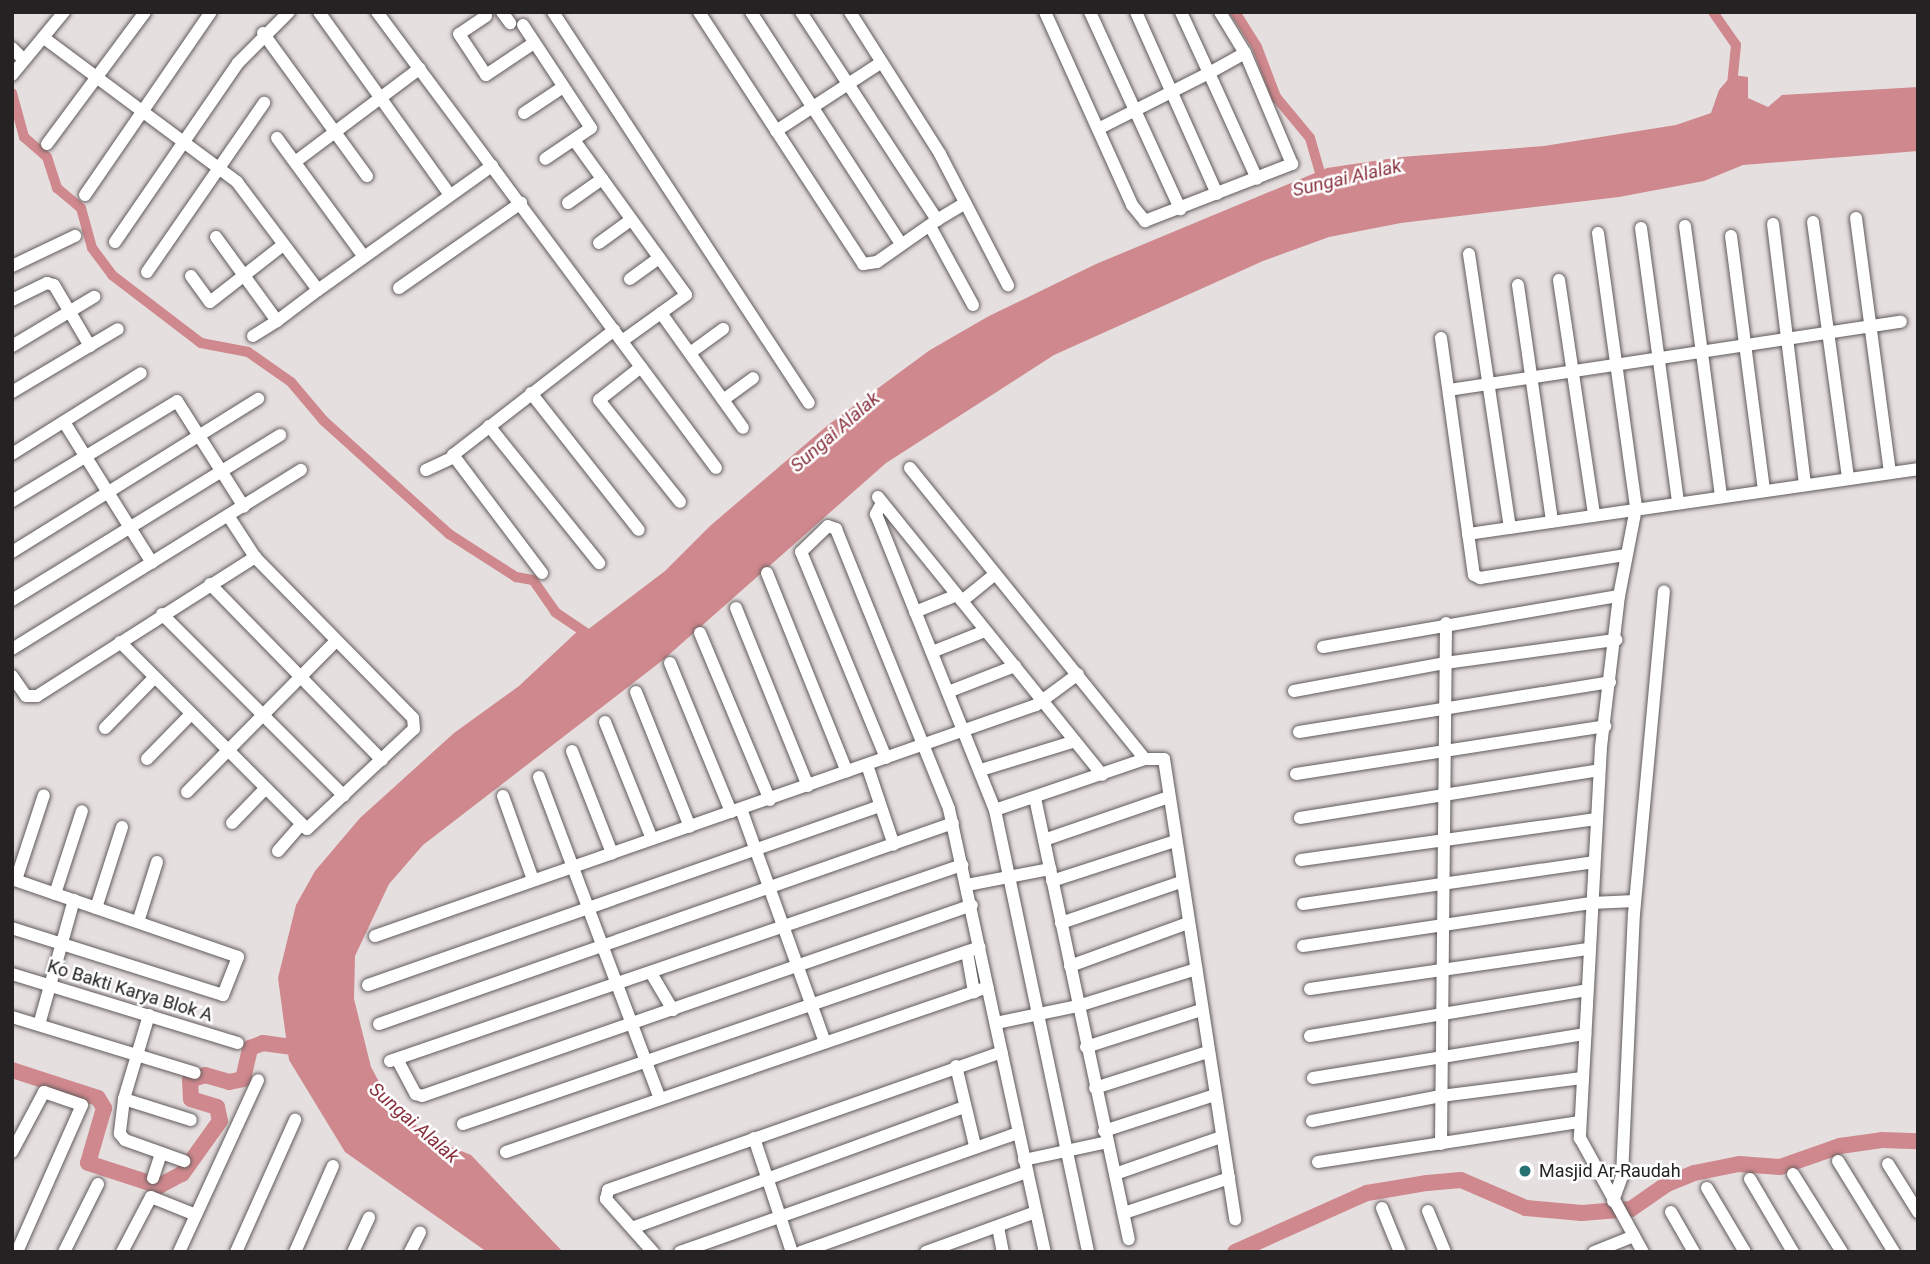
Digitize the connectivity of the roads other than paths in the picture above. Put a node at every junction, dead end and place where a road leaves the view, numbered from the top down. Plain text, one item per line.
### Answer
1 (64, 12) edge
2 (145, 12) edge
3 (211, 12) edge
4 (289, 12) edge
5 (319, 12) edge
6 (377, 12) edge
7 (553, 12) edge
8 (699, 12) edge
9 (751, 12) edge
10 (801, 12) edge
11 (850, 12) edge
12 (1045, 12) edge
13 (1090, 12) edge
14 (1136, 12) edge
15 (1181, 12) edge
16 (1220, 12) edge
17 (486, 16) dead end
18 (511, 20) edge
19 (263, 33) junction
20 (44, 38) junction
21 (534, 43) junction
22 (12, 48) edge
23 (1244, 53) junction
24 (24, 60) junction
25 (882, 62) junction
26 (420, 68) junction
27 (1209, 73) junction
28 (12, 75) edge
29 (97, 79) junction
30 (848, 84) junction
31 (563, 87) junction
32 (1172, 91) junction
33 (378, 99) junction
34 (264, 103) dead end
35 (813, 106) junction
36 (1134, 111) junction
37 (142, 112) junction
38 (524, 113) dead end
39 (1098, 129) junction
40 (776, 131) junction
41 (335, 132) junction
42 (277, 138) dead end
43 (574, 140) junction
44 (183, 142) junction
45 (47, 144) dead end
46 (545, 159) dead end
47 (295, 162) junction
48 (492, 166) junction
49 (217, 168) junction
50 (367, 176) dead end
51 (602, 178) junction
52 (1257, 179) junction
53 (1217, 194) junction
54 (85, 195) dead end
55 (450, 195) junction
56 (521, 203) junction
57 (568, 203) dead end
58 (965, 203) junction
59 (1180, 209) junction
60 (1856, 218) dead end
61 (631, 220) junction
62 (1813, 222) dead end
63 (934, 223) junction
64 (1773, 224) dead end
65 (1685, 226) dead end
66 (1641, 228) dead end
67 (1598, 233) dead end
68 (75, 236) dead end
69 (1731, 236) dead end
70 (216, 237) dead end
71 (115, 242) dead end
72 (599, 243) dead end
73 (901, 244) junction
74 (283, 245) junction
75 (1469, 254) dead end
76 (364, 257) junction
77 (659, 258) junction
78 (12, 266) edge
79 (147, 272) dead end
80 (245, 275) junction
81 (191, 276) dead end
82 (630, 279) dead end
83 (1559, 280) dead end
84 (1008, 285) dead end
85 (1518, 285) dead end
86 (399, 288) dead end
87 (318, 290) junction
88 (94, 297) dead end
89 (12, 300) edge
90 (973, 305) dead end
91 (70, 311) junction
92 (661, 313) junction
93 (277, 321) junction
94 (1901, 322) dead end
95 (1871, 327) junction
96 (118, 329) dead end
97 (723, 329) dead end
98 (614, 330) junction
99 (1829, 335) junction
100 (253, 336) dead end
101 (1441, 338) dead end
102 (1787, 340) junction
103 (622, 341) junction
104 (12, 346) edge
105 (90, 346) junction
106 (1745, 346) junction
107 (1702, 352) junction
108 (690, 353) junction
109 (1659, 358) junction
110 (1616, 363) junction
111 (641, 367) junction
112 (1573, 370) junction
113 (141, 373) dead end
114 (1531, 376) junction
115 (753, 378) dead end
116 (1491, 383) junction
117 (1449, 390) junction
118 (12, 392) edge
119 (531, 393) junction
120 (258, 399) dead end
121 (723, 400) junction
122 (809, 402) dead end
123 (64, 422) junction
124 (489, 426) junction
125 (743, 428) dead end
126 (200, 435) junction
127 (280, 435) dead end
128 (12, 453) edge
129 (86, 456) junction
130 (453, 458) junction
131 (716, 468) dead end
132 (910, 468) dead end
133 (1918, 469) edge
134 (301, 470) dead end
135 (426, 470) dead end
136 (223, 471) junction
137 (1890, 473) junction
138 (1848, 478) junction
139 (1805, 485) junction
140 (1764, 490) junction
141 (107, 492) junction
142 (1721, 496) junction
143 (12, 501) edge
144 (680, 502) dead end
145 (1678, 503) junction
146 (244, 507) junction
147 (1636, 508) junction
148 (1594, 515) junction
149 (229, 517) junction
150 (1552, 522) junction
151 (129, 528) junction
152 (1510, 528) junction
153 (639, 530) dead end
154 (1468, 534) junction
155 (12, 552) edge
156 (1626, 555) junction
157 (255, 557) junction
158 (152, 563) junction
159 (599, 563) dead end
160 (542, 573) dead end
161 (767, 573) dead end
162 (994, 575) junction
163 (210, 584) junction
164 (1664, 591) dead end
165 (1619, 596) junction
166 (959, 598) junction
167 (12, 600) edge
168 (736, 608) dead end
169 (915, 612) junction
170 (162, 614) junction
171 (1447, 623) junction
172 (985, 631) junction
173 (700, 633) dead end
174 (1616, 640) junction
175 (120, 642) junction
176 (335, 642) junction
177 (1322, 647) dead end
178 (12, 649) edge
179 (932, 652) junction
180 (670, 663) dead end
181 (1445, 663) junction
182 (1015, 666) junction
183 (1078, 674) junction
184 (12, 676) edge
185 (299, 677) junction
186 (154, 678) junction
187 (1610, 682) junction
188 (1294, 691) dead end
189 (636, 692) dead end
190 (948, 692) junction
191 (1044, 701) junction
192 (1446, 708) junction
193 (263, 713) junction
194 (191, 714) junction
195 (605, 722) dead end
196 (1605, 726) junction
197 (105, 728) dead end
198 (965, 730) junction
199 (1299, 732) dead end
200 (1075, 741) junction
201 (926, 744) junction
202 (227, 750) junction
203 (1444, 750) junction
204 (572, 751) dead end
205 (886, 758) junction
206 (147, 759) dead end
207 (382, 760) junction
208 (1145, 760) junction
209 (867, 765) junction
210 (981, 769) junction
211 (1599, 770) junction
212 (848, 772) junction
213 (1296, 774) dead end
214 (1102, 775) junction
215 (539, 777) dead end
216 (808, 786) junction
217 (265, 789) junction
218 (187, 792) dead end
219 (44, 795) dead end
220 (1445, 795) junction
221 (344, 796) junction
222 (502, 796) dead end
223 (1169, 797) junction
224 (1035, 798) junction
225 (770, 800) junction
226 (880, 806) junction
227 (995, 810) junction
228 (82, 811) dead end
229 (736, 811) junction
230 (1300, 818) dead end
231 (1596, 818) junction
232 (232, 823) dead end
233 (953, 823) junction
234 (300, 825) junction
235 (122, 827) dead end
236 (690, 827) junction
237 (1444, 837) junction
238 (652, 839) junction
239 (1044, 840) junction
240 (1175, 841) junction
241 (894, 845) junction
242 (754, 849) junction
243 (278, 850) dead end
244 (612, 853) junction
245 (1301, 860) dead end
246 (157, 862) dead end
247 (1593, 862) junction
248 (962, 865) junction
249 (574, 866) junction
250 (1051, 875) junction
251 (1007, 877) junction
252 (14, 880) edge
253 (533, 880) junction
254 (1181, 882) junction
255 (1443, 884) junction
256 (967, 885) junction
257 (767, 887) junction
258 (55, 894) junction
259 (74, 900) junction
260 (1635, 901) junction
261 (1591, 903) junction
262 (1303, 904) dead end
263 (972, 905) junction
264 (590, 906) junction
265 (96, 908) junction
266 (138, 922) junction
267 (1061, 923) junction
268 (1188, 923) junction
269 (1443, 925) junction
270 (781, 926) junction
271 (12, 928) edge
272 (375, 936) dead end
273 (63, 942) junction
274 (605, 946) junction
275 (1303, 946) dead end
276 (980, 947) junction
277 (1588, 949) junction
278 (967, 952) junction
279 (797, 966) junction
280 (1070, 966) junction
281 (1196, 969) junction
282 (1443, 972) junction
283 (651, 973) junction
284 (12, 974) edge
285 (52, 985) junction
286 (368, 985) dead end
287 (618, 985) junction
288 (988, 987) junction
289 (1310, 989) dead end
290 (1587, 990) junction
291 (974, 992) junction
292 (811, 1005) junction
293 (1078, 1006) junction
294 (673, 1010) junction
295 (1201, 1010) junction
296 (1037, 1013) junction
297 (1442, 1014) junction
298 (149, 1015) junction
299 (12, 1017) edge
300 (996, 1023) junction
301 (379, 1024) dead end
302 (632, 1024) junction
303 (39, 1025) junction
304 (1585, 1034) junction
305 (1310, 1036) dead end
306 (825, 1042) junction
307 (238, 1043) dead end
308 (1086, 1047) junction
309 (1002, 1052) junction
310 (1208, 1052) junction
311 (135, 1056) junction
312 (1442, 1058) junction
313 (646, 1063) junction
314 (956, 1066) junction
315 (195, 1073) dead end
316 (1313, 1077) dead end
317 (1582, 1077) junction
318 (258, 1080) dead end
319 (1096, 1088) junction
320 (1215, 1096) junction
321 (1441, 1096) junction
322 (124, 1099) junction
323 (660, 1099) junction
324 (965, 1107) junction
325 (191, 1119) dead end
326 (295, 1120) dead end
327 (1312, 1121) dead end
328 (1580, 1122) junction
329 (463, 1124) dead end
330 (1018, 1133) junction
331 (1106, 1136) junction
332 (1221, 1137) junction
333 (754, 1138) junction
334 (1441, 1144) junction
335 (975, 1146) junction
336 (1065, 1151) junction
337 (12, 1152) edge
338 (506, 1152) dead end
339 (161, 1153) junction
340 (184, 1161) dead end
341 (1838, 1161) dead end
342 (1318, 1162) dead end
343 (1888, 1164) dead end
344 (333, 1166) dead end
345 (1025, 1166) junction
346 (1115, 1174) junction
347 (1793, 1174) dead end
348 (766, 1176) junction
349 (153, 1178) dead end
350 (1229, 1178) junction
351 (1750, 1179) dead end
352 (98, 1184) dead end
353 (1707, 1188) dead end
354 (1615, 1205) junction
355 (1382, 1208) dead end
356 (1428, 1211) dead end
357 (1036, 1212) junction
358 (1671, 1212) dead end
359 (1918, 1212) edge
360 (1124, 1213) junction
361 (196, 1215) junction
362 (369, 1217) dead end
363 (778, 1217) junction
364 (1235, 1220) dead end
365 (998, 1227) junction
366 (632, 1228) junction
367 (420, 1231) dead end
368 (1632, 1232) junction
369 (1129, 1239) dead end
370 (949, 1248) edge
371 (17, 1252) edge
372 (64, 1252) edge
373 (122, 1252) edge
374 (179, 1252) edge
375 (236, 1252) edge
376 (295, 1252) edge
377 (353, 1252) edge
378 (410, 1252) edge
379 (653, 1252) edge
380 (680, 1252) edge
381 (792, 1252) edge
382 (801, 1252) edge
383 (926, 1252) edge
384 (1003, 1252) edge
385 (1045, 1252) edge
386 (1088, 1252) edge
387 (1400, 1252) edge
388 (1445, 1252) edge
389 (1594, 1252) edge
390 (1643, 1252) edge
391 (1694, 1252) edge
392 (1745, 1252) edge
393 (1793, 1252) edge
394 (1842, 1252) edge
395 (1894, 1252) edge

1 - 20 street
2 - 29 street
3 - 37 street
4 - 19 street
5 - 33 street
6 - 26 street
7 - 122 street
8 - 40 street
9 - 35 street
10 - 30 street
11 - 25 street
12 - 39 street
13 - 36 street
14 - 32 street
15 - 27 street
16 - 23 street
17 - 21 street
18 - 21 street
19 - 41 street
19 - 44 street
20 - 24 street
20 - 29 street
21 - 31 street
22 - 24 street
23 - 27 street
23 - 52 street
24 - 28 street
25 - 30 street
25 - 58 street
26 - 33 street
26 - 48 street
27 - 32 street
27 - 52 street
29 - 37 street
29 - 45 street
30 - 35 street
30 - 63 street
31 - 38 street
31 - 43 street
32 - 36 street
32 - 53 street
33 - 41 street
33 - 55 street
34 - 49 street
35 - 40 street
35 - 73 street
36 - 39 street
36 - 59 street
37 - 44 street
37 - 54 street
39 - 59 street
40 - 73 street
41 - 47 street
41 - 50 street
42 - 47 street
43 - 46 street
43 - 51 street
44 - 49 street
44 - 71 street
47 - 76 street
48 - 55 street
48 - 56 street
49 - 74 street
49 - 79 street
51 - 57 street
51 - 61 street
52 - 53 street
53 - 59 street
55 - 76 street
56 - 86 street
56 - 98 street
58 - 63 street
58 - 84 street
60 - 95 street
61 - 72 street
61 - 77 street
62 - 99 street
63 - 73 street
63 - 90 street
64 - 102 street
65 - 107 street
66 - 109 street
67 - 110 street
68 - 78 street
69 - 106 street
70 - 80 street
74 - 80 street
74 - 87 street
75 - 116 street
76 - 87 street
77 - 82 street
77 - 92 street
80 - 81 street
80 - 93 street
83 - 112 street
85 - 114 street
87 - 93 street
88 - 91 street
89 - 91 street
91 - 104 street
91 - 105 street
92 - 103 street
92 - 108 street
93 - 100 street
94 - 95 street
95 - 99 street
95 - 137 street
96 - 105 street
97 - 108 street
98 - 103 street
98 - 119 street
99 - 102 street
99 - 138 street
101 - 117 street
102 - 106 street
102 - 139 street
103 - 111 street
105 - 118 street
106 - 107 street
106 - 140 street
107 - 109 street
107 - 142 street
108 - 121 street
109 - 110 street
109 - 145 street
110 - 112 street
110 - 147 street
111 - 131 street
111 - 144 street
112 - 114 street
112 - 148 street
113 - 123 street
114 - 116 street
114 - 150 street
115 - 121 street
116 - 117 street
116 - 152 street
117 - 154 street
119 - 124 street
119 - 153 street
120 - 126 street
121 - 125 street
123 - 128 street
123 - 129 street
124 - 130 street
124 - 159 street
126 - 129 street
126 - 136 street
126 - 141 street
127 - 136 street
129 - 141 street
129 - 143 street
130 - 135 street
130 - 160 street
132 - 162 street
133 - 137 street
134 - 146 street
136 - 146 street
136 - 151 street
137 - 138 street
138 - 139 street
139 - 140 street
140 - 142 street
141 - 151 street
141 - 155 street
142 - 145 street
145 - 147 street
146 - 149 street
147 - 148 street
147 - 156 street
148 - 150 street
149 - 157 street
149 - 158 street
150 - 152 street
151 - 158 street
151 - 167 street
152 - 154 street
154 - 156 street
156 - 165 street
157 - 163 street
157 - 176 street
158 - 178 street
161 - 212 street
162 - 166 street
162 - 183 street
163 - 170 street
163 - 185 street
164 - 260 street
165 - 171 street
165 - 174 street
166 - 169 street
166 - 169 street
166 - 172 street
168 - 216 street
169 - 179 street
170 - 175 street
170 - 193 street
171 - 177 street
171 - 181 street
172 - 179 street
172 - 182 street
173 - 225 street
174 - 181 street
174 - 187 street
175 - 184 street
175 - 186 street
176 - 185 street
176 - 207 street
179 - 190 street
180 - 229 street
181 - 188 street
181 - 192 street
182 - 190 street
182 - 191 street
183 - 191 street
183 - 208 street
185 - 193 street
185 - 207 street
186 - 194 street
186 - 197 street
187 - 192 street
187 - 196 street
189 - 236 street
190 - 198 street
191 - 198 street
191 - 200 street
192 - 199 street
192 - 203 street
193 - 202 street
193 - 221 street
194 - 202 street
194 - 206 street
195 - 238 street
196 - 203 street
196 - 211 street
198 - 201 street
198 - 210 street
200 - 210 street
200 - 214 street
201 - 205 street
201 - 205 street
201 - 233 street
202 - 217 street
202 - 218 street
203 - 213 street
203 - 220 street
204 - 244 street
205 - 209 street
207 - 221 street
208 - 214 street
208 - 223 street
209 - 212 street
209 - 226 street
210 - 227 street
211 - 220 street
211 - 231 street
212 - 216 street
214 - 224 street
215 - 249 street
216 - 225 street
217 - 232 street
217 - 234 street
219 - 252 street
220 - 230 street
220 - 237 street
221 - 234 street
222 - 253 street
223 - 239 street
223 - 240 street
224 - 227 street
224 - 239 street
225 - 229 street
226 - 241 street
226 - 242 street
227 - 251 street
228 - 258 street
229 - 236 street
229 - 242 street
231 - 237 street
231 - 247 street
233 - 241 street
233 - 248 street
234 - 243 street
235 - 265 street
236 - 238 street
237 - 245 street
237 - 255 street
238 - 244 street
239 - 250 street
240 - 250 street
240 - 254 street
241 - 257 street
242 - 257 street
242 - 264 street
244 - 249 street
246 - 266 street
247 - 255 street
247 - 261 street
248 - 256 street
248 - 270 street
249 - 253 street
249 - 264 street
250 - 251 street
250 - 267 street
251 - 256 street
251 - 296 street
252 - 258 street
253 - 272 street
254 - 267 street
254 - 268 street
255 - 262 street
255 - 269 street
256 - 263 street
257 - 270 street
257 - 274 street
258 - 259 street
259 - 265 street
259 - 273 street
260 - 261 street
260 - 354 street
261 - 269 street
261 - 277 street
263 - 276 street
263 - 279 street
264 - 274 street
264 - 286 street
265 - 266 street
266 - 273 street
267 - 280 street
268 - 280 street
268 - 281 street
269 - 275 street
269 - 282 street
270 - 279 street
270 - 283 street
271 - 273 street
273 - 285 street
274 - 287 street
274 - 301 street
276 - 278 street
276 - 288 street
277 - 282 street
277 - 290 street
278 - 291 street
278 - 292 street
279 - 292 street
279 - 294 street
280 - 293 street
281 - 293 street
281 - 295 street
282 - 289 street
282 - 297 street
283 - 287 street
283 - 294 street
284 - 285 street, Ko Bakti Karya Blok A
285 - 298 street, Ko Bakti Karya Blok A
285 - 303 street
287 - 302 street
287 - 302 street
288 - 291 street
288 - 300 street
290 - 297 street
290 - 304 street
291 - 306 street
292 - 306 street
292 - 313 street
293 - 296 street
293 - 308 street
294 - 302 street
295 - 308 street
295 - 310 street
296 - 300 street
296 - 336 street
297 - 305 street
297 - 312 street
298 - 307 street, Ko Bakti Karya Blok A
298 - 311 street
299 - 303 street
300 - 309 street
302 - 313 street
303 - 311 street
304 - 312 street
304 - 317 street
306 - 323 street
308 - 319 street
309 - 314 street
309 - 330 street
310 - 319 street
310 - 320 street
311 - 315 street
311 - 322 street
312 - 316 street
312 - 321 street
313 - 323 street
313 - 329 street
314 - 324 street
314 - 333 street
317 - 321 street
317 - 328 street
318 - 361 street
319 - 331 street
320 - 331 street
320 - 332 street
321 - 327 street
321 - 334 street
322 - 325 street
322 - 339 street
323 - 338 street
324 - 335 street
324 - 348 street
326 - 375 street
328 - 334 street
328 - 354 street
330 - 335 street
330 - 345 street
331 - 336 street
331 - 346 street
332 - 346 street
332 - 350 street
333 - 348 street
333 - 366 street
334 - 342 street
335 - 363 street
336 - 345 street
336 - 386 street
337 - 371 street
339 - 340 street
339 - 349 street
341 - 395 street
343 - 359 street
344 - 376 street
345 - 357 street
345 - 382 street
346 - 360 street
347 - 394 street
348 - 363 street
348 - 366 street
350 - 360 street
350 - 364 street
351 - 393 street
352 - 372 street
353 - 392 street
354 - 368 street
355 - 387 street
356 - 388 street
357 - 365 street
357 - 385 street
358 - 391 street
360 - 369 street
361 - 373 street
361 - 374 street
362 - 377 street
363 - 380 street
363 - 381 street
365 - 370 street
365 - 384 street
366 - 379 street
367 - 378 street
368 - 389 street
368 - 390 street
370 - 383 street

